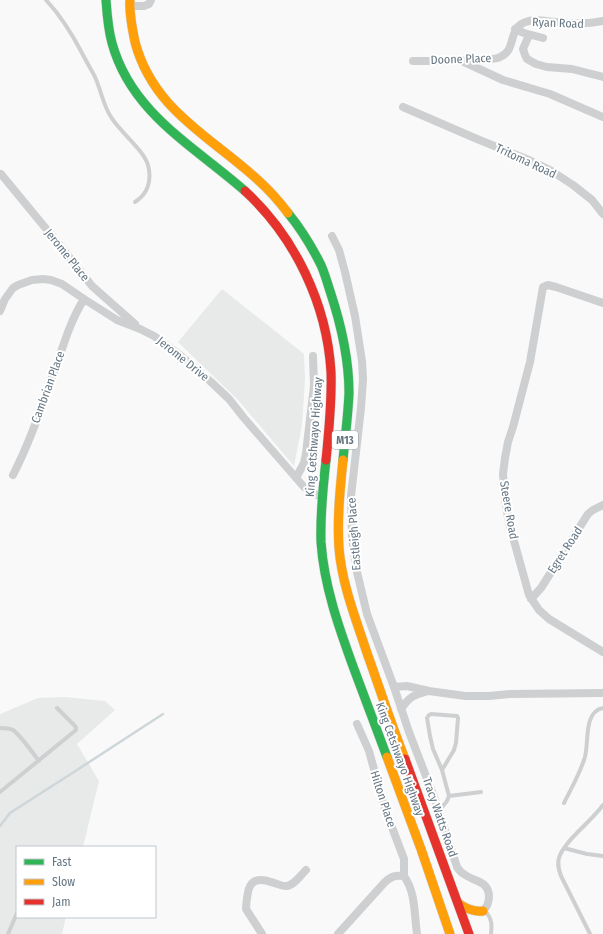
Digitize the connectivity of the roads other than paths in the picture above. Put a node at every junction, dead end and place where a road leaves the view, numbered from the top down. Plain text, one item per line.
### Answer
1 (46, 0) edge
2 (151, 0) edge
3 (104, 2) edge
4 (129, 3) edge
5 (603, 21) edge
6 (515, 29) junction
7 (529, 34) junction
8 (543, 38) dead end
9 (414, 61) dead end
10 (462, 61) junction
11 (603, 77) edge
12 (403, 107) dead end
13 (603, 117) edge
14 (1, 174) dead end
15 (135, 202) dead end
16 (603, 214) edge
17 (332, 236) dead end
18 (84, 299) junction
19 (603, 303) edge
20 (0, 310) edge
21 (140, 329) junction
22 (313, 356) dead end
23 (13, 475) dead end
24 (296, 478) junction
25 (322, 497) junction
26 (603, 505) edge
27 (531, 599) junction
28 (603, 652) edge
29 (388, 671) junction
30 (407, 686) junction
31 (394, 687) junction
32 (429, 691) junction
33 (603, 693) edge
34 (57, 708) dead end
35 (603, 708) edge
36 (401, 709) junction
37 (357, 724) dead end
38 (0, 728) edge
39 (39, 761) junction
40 (442, 770) junction
41 (0, 792) edge
42 (482, 792) dead end
43 (449, 796) junction
44 (564, 803) dead end
45 (603, 805) edge
46 (439, 812) junction
47 (564, 848) junction
48 (603, 856) edge
49 (306, 870) dead end
50 (404, 876) junction
51 (458, 903) junction
52 (484, 910) junction
53 (16, 914) edge
54 (447, 933) edge
55 (8, 934) edge
56 (262, 934) edge
57 (338, 934) edge
58 (417, 934) edge
59 (469, 934) edge
60 (473, 934) edge
61 (491, 934) edge
62 (590, 934) edge

1 - 15 lane
2 - 4 street
3 - 25 highway, King Cetshwayo Highway / M13
4 - 51 highway, King Cetshwayo Highway / M13
5 - 6 street, Ryan Road
6 - 7 street
6 - 10 street, Doone Place
7 - 8 street
7 - 11 street
9 - 10 street, Doone Place
10 - 13 street
12 - 16 street, Tritoma Road
14 - 21 street, Jerome Place
17 - 29 street, Eastleigh Place
18 - 20 street, Jerome Drive
18 - 21 street, Jerome Drive
18 - 23 street, Cambrian Place
19 - 27 street, Steere Road
21 - 24 street, Jerome Drive
22 - 24 street
24 - 25 street, Jerome Drive
25 - 54 highway, King Cetshwayo Highway / M13
26 - 27 street, Egret Road
27 - 28 street, Steere Road
29 - 30 street
29 - 31 street, Eastleigh Place
30 - 31 street
30 - 32 street
31 - 36 street, Tracy Watts Road
32 - 33 street
32 - 36 street
34 - 39 lane
35 - 44 lane
36 - 46 street, Tracy Watts Road
37 - 50 street, Hilton Place
38 - 39 lane
39 - 41 lane
40 - 40 lane
40 - 43 lane
42 - 43 lane
43 - 46 lane
45 - 47 lane
46 - 52 street, Tracy Watts Road
47 - 48 lane
47 - 62 lane
49 - 56 street
50 - 57 street
50 - 58 street, Hilton Place
51 - 52 highway
51 - 59 highway, King Cetshwayo Highway / M13
52 - 60 highway
52 - 61 lane
53 - 55 lane

